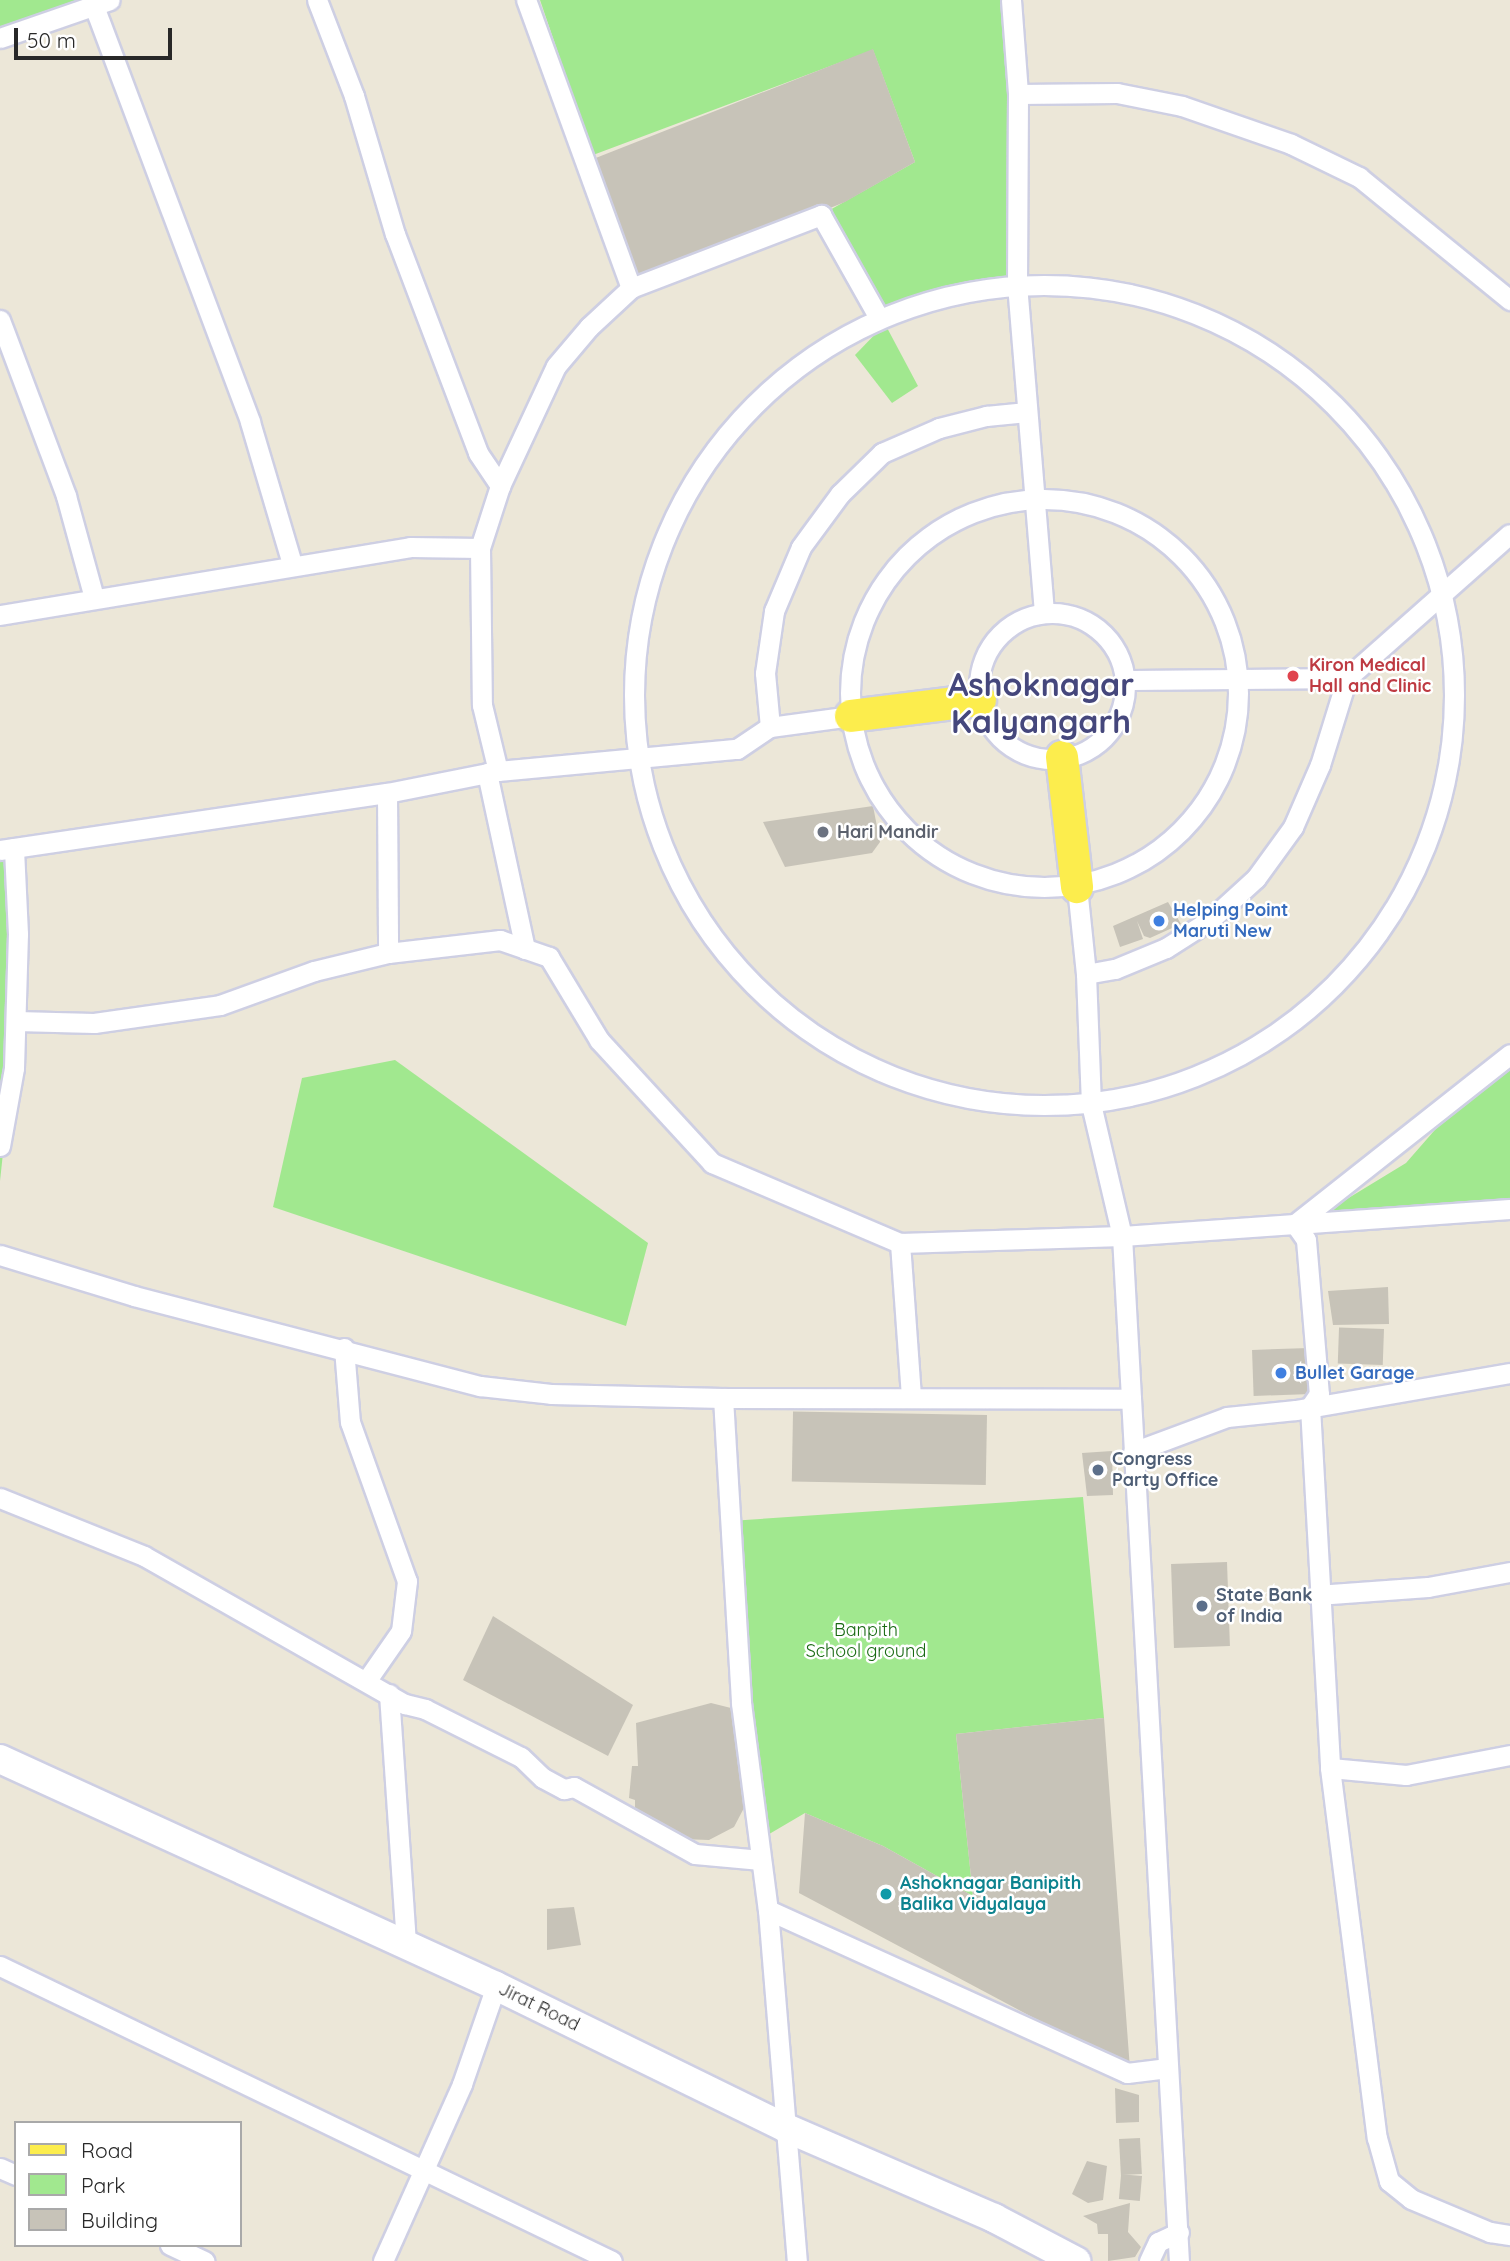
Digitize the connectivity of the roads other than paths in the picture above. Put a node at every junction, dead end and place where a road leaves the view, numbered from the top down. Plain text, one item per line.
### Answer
1 (317, 0) edge
2 (526, 0) edge
3 (1011, 0) edge
4 (102, 3) edge
5 (0, 38) edge
6 (1018, 94) junction
7 (1017, 284) junction
8 (631, 288) junction
9 (1510, 300) edge
10 (879, 318) junction
11 (0, 320) edge
12 (1027, 412) junction
13 (500, 486) junction
14 (1035, 497) junction
15 (1510, 534) edge
16 (480, 548) junction
17 (292, 564) junction
18 (1441, 593) junction
19 (94, 598) junction
20 (1044, 612) junction
21 (0, 615) edge
22 (1347, 678) junction
23 (1239, 679) junction
24 (1126, 680) junction
25 (980, 700) junction
26 (850, 716) junction
27 (770, 727) junction
28 (1062, 757) junction
29 (640, 758) junction
30 (492, 772) junction
31 (387, 793) junction
32 (7, 849) edge
33 (1077, 887) junction
34 (524, 948) junction
35 (388, 953) junction
36 (1086, 974) junction
37 (16, 1021) junction
38 (1510, 1054) edge
39 (1091, 1104) junction
40 (0, 1146) edge
41 (1510, 1209) edge
42 (1295, 1224) junction
43 (1122, 1236) junction
44 (900, 1243) junction
45 (0, 1255) edge
46 (344, 1348) junction
47 (1510, 1373) edge
48 (723, 1398) junction
49 (911, 1398) junction
50 (1131, 1399) junction
51 (1310, 1407) junction
52 (1133, 1452) junction
53 (0, 1498) edge
54 (1510, 1572) edge
55 (1317, 1595) junction
56 (367, 1680) junction
57 (389, 1694) junction
58 (1510, 1755) edge
59 (0, 1759) edge
60 (1330, 1768) junction
61 (761, 1860) junction
62 (768, 1910) junction
63 (406, 1945) junction
64 (0, 1966) edge
65 (496, 1986) junction
66 (1166, 2068) junction
67 (786, 2128) junction
68 (422, 2170) junction
69 (1179, 2232) junction
70 (1510, 2235) edge
71 (174, 2247) edge
72 (205, 2261) edge
73 (383, 2261) edge
74 (612, 2261) edge
75 (797, 2261) edge
76 (1076, 2261) edge
77 (1149, 2261) edge
78 (1179, 2261) edge

1 - 13 street
2 - 8 street
3 - 6 street
4 - 5 street
4 - 17 street
6 - 7 street
6 - 9 street
7 - 10 street
7 - 12 street
7 - 18 street
8 - 10 street
8 - 13 street
10 - 29 street
11 - 19 street
12 - 14 street
12 - 27 street
13 - 16 street
14 - 20 street
14 - 23 street
14 - 26 street
15 - 18 street
16 - 17 street
16 - 30 street
17 - 19 street
18 - 22 street
18 - 39 street
19 - 21 street
20 - 24 street
20 - 25 street
22 - 23 street
22 - 36 street
23 - 24 street
23 - 33 street
24 - 28 street
25 - 26 main road
25 - 28 street
26 - 27 street
26 - 33 street
27 - 29 street
28 - 33 main road
29 - 30 street
29 - 39 street
30 - 31 street
30 - 34 street
31 - 32 street
31 - 35 street
32 - 37 street
33 - 36 street
34 - 35 street
34 - 44 street
35 - 37 street
36 - 39 street
37 - 40 street
38 - 42 street
39 - 43 street
41 - 42 street
42 - 43 street
42 - 51 street
43 - 44 street
43 - 50 street
44 - 49 street
45 - 46 street
46 - 48 street
46 - 56 street
47 - 51 street
48 - 49 street
48 - 61 street
49 - 50 street
50 - 52 street
51 - 52 street
51 - 55 street
52 - 66 street
53 - 56 street
54 - 55 street
55 - 60 street
56 - 57 street
57 - 61 street
57 - 63 street
58 - 60 street
59 - 63 main road, Jirat Road
60 - 70 street
61 - 62 street
62 - 66 street
62 - 67 street
63 - 65 main road, Jirat Road
64 - 68 street
65 - 67 main road, Jirat Road
65 - 68 street
66 - 69 street
67 - 75 street
67 - 76 main road, Jirat Road
68 - 73 street
68 - 74 street
69 - 77 street
69 - 78 street
71 - 72 street

